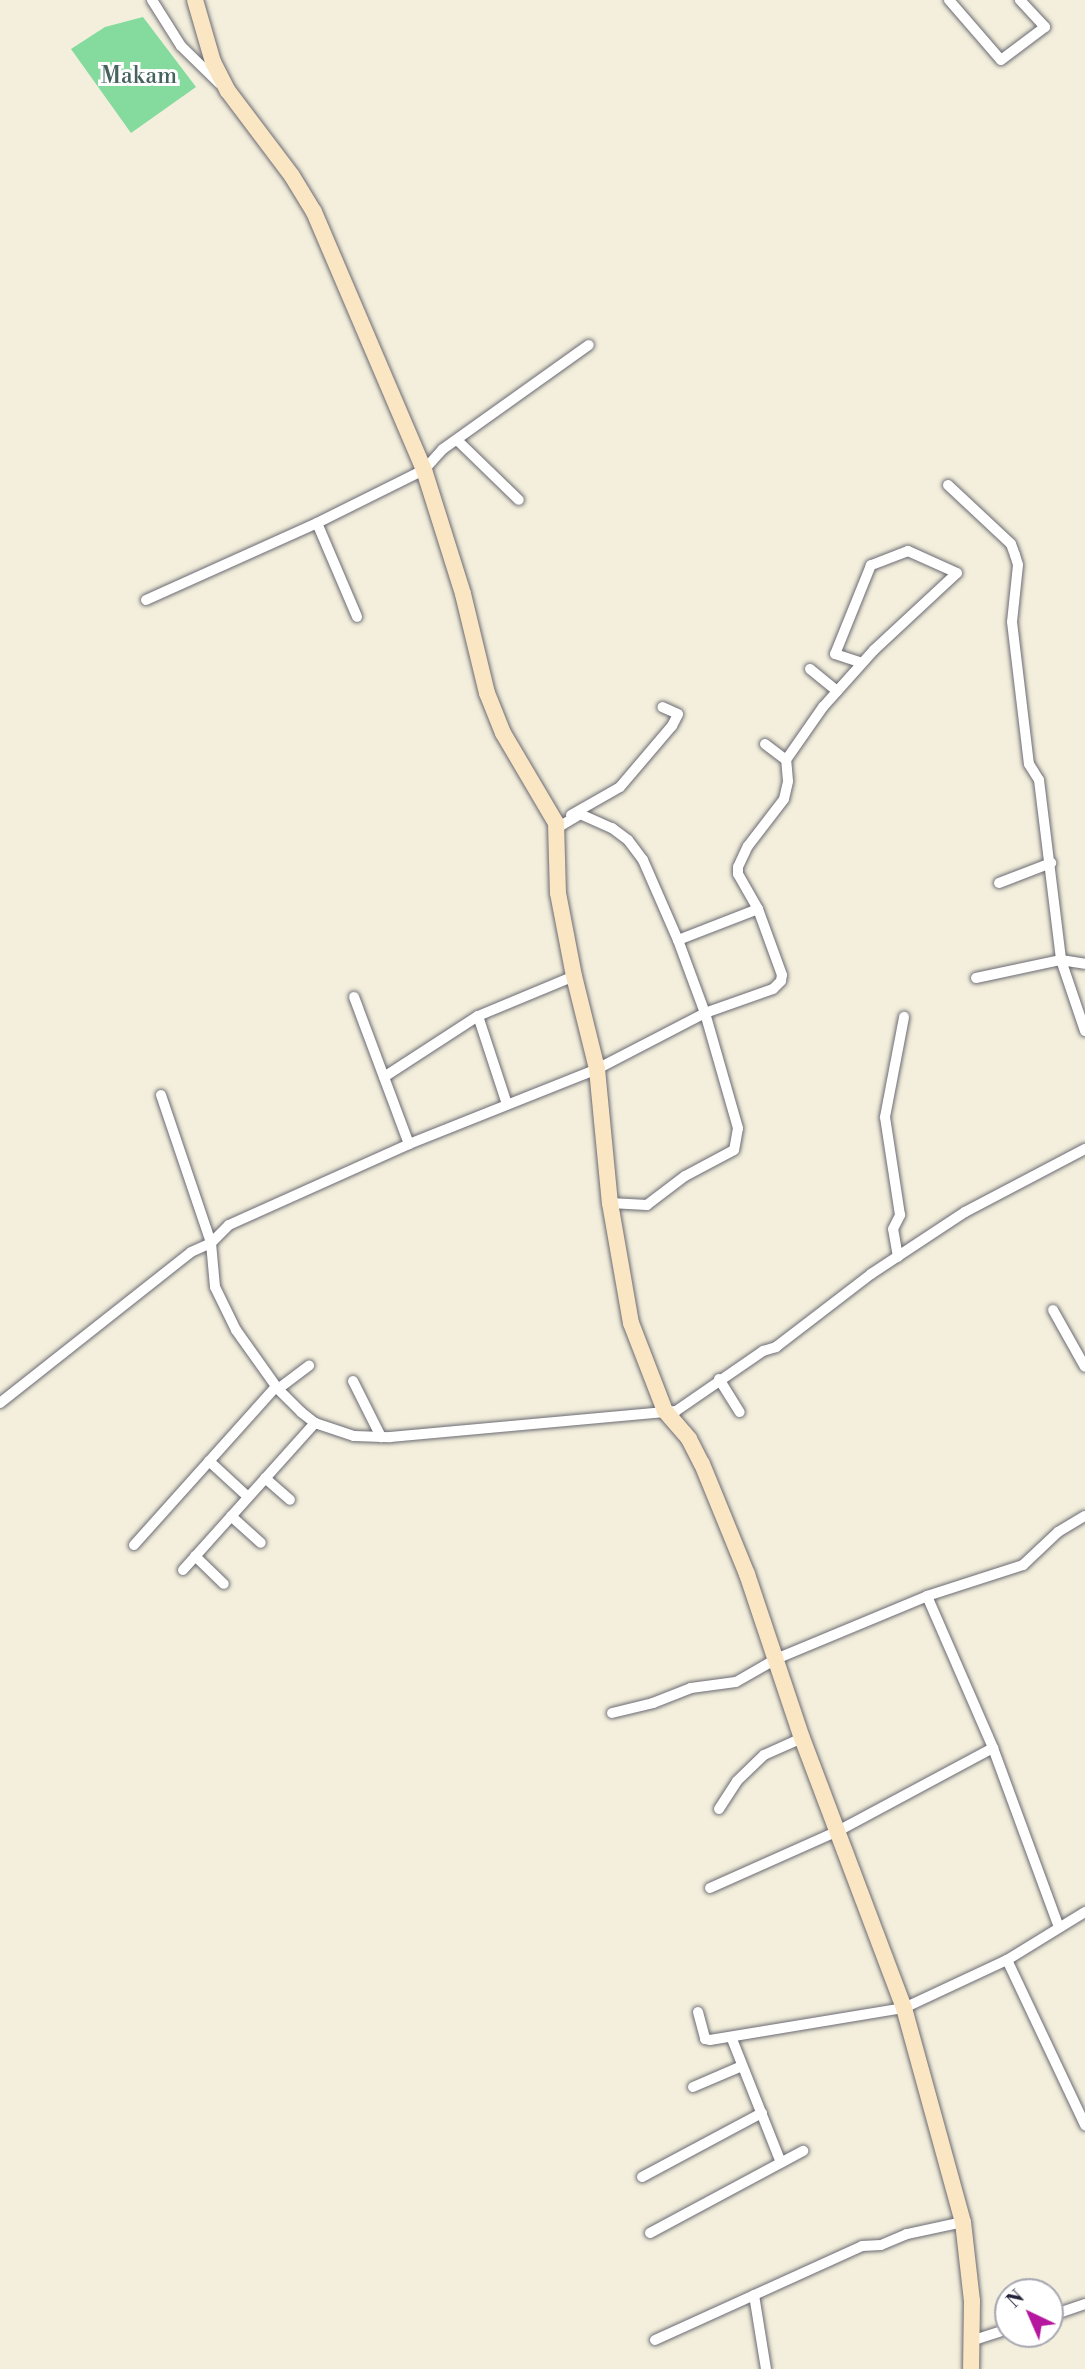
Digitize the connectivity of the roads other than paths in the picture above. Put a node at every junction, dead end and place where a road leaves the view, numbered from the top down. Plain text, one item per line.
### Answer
1 (152, 0) edge
2 (195, 0) edge
3 (949, 0) edge
4 (1020, 0) edge
5 (228, 91) junction
6 (589, 345) dead end
7 (457, 440) junction
8 (424, 470) junction
9 (948, 485) dead end
10 (519, 500) dead end
11 (317, 523) junction
12 (146, 600) dead end
13 (357, 617) dead end
14 (862, 663) junction
15 (810, 669) dead end
16 (837, 691) junction
17 (662, 707) dead end
18 (765, 744) dead end
19 (786, 760) junction
20 (557, 825) junction
21 (1051, 863) junction
22 (999, 883) dead end
23 (758, 909) junction
24 (678, 940) junction
25 (1061, 961) junction
26 (1085, 964) edge
27 (574, 976) junction
28 (976, 978) dead end
29 (354, 997) dead end
30 (705, 1013) junction
31 (478, 1016) junction
32 (904, 1017) dead end
33 (1085, 1031) edge
34 (597, 1069) junction
35 (384, 1077) junction
36 (161, 1095) dead end
37 (507, 1104) junction
38 (409, 1144) junction
39 (1085, 1149) edge
40 (610, 1203) junction
41 (211, 1243) junction
42 (898, 1257) junction
43 (1053, 1310) dead end
44 (309, 1366) dead end
45 (1085, 1367) edge
46 (719, 1379) junction
47 (353, 1381) dead end
48 (277, 1388) junction
49 (0, 1403) edge
50 (665, 1411) junction
51 (740, 1412) dead end
52 (315, 1423) junction
53 (381, 1437) junction
54 (209, 1461) junction
55 (265, 1478) junction
56 (248, 1497) junction
57 (290, 1500) dead end
58 (231, 1516) junction
59 (1085, 1516) edge
60 (261, 1543) dead end
61 (134, 1545) dead end
62 (195, 1556) junction
63 (183, 1570) dead end
64 (224, 1584) dead end
65 (927, 1596) junction
66 (776, 1659) junction
67 (612, 1713) dead end
68 (803, 1738) junction
69 (993, 1748) junction
70 (719, 1809) dead end
71 (838, 1831) junction
72 (710, 1888) dead end
73 (1085, 1912) edge
74 (1058, 1925) junction
75 (1007, 1960) junction
76 (904, 2008) junction
77 (698, 2012) dead end
78 (732, 2039) junction
79 (742, 2066) junction
80 (693, 2087) dead end
81 (762, 2113) junction
82 (1085, 2125) edge
83 (803, 2151) dead end
84 (781, 2163) junction
85 (642, 2177) dead end
86 (963, 2222) junction
87 (650, 2233) dead end
88 (754, 2295) junction
89 (1085, 2304) edge
90 (1064, 2311) edge
91 (994, 2334) edge
92 (655, 2340) dead end
93 (971, 2341) junction
94 (766, 2369) edge
95 (971, 2369) edge

1 - 5 street
2 - 5 street
3 - 4 street
5 - 8 street
6 - 7 street
7 - 8 street
7 - 10 street
8 - 11 street
8 - 20 street
9 - 21 street
11 - 12 street
11 - 13 street
14 - 14 street
14 - 16 street
15 - 16 street
16 - 19 street
17 - 20 street
18 - 19 street
19 - 23 street
20 - 24 street
20 - 27 street
21 - 22 street
21 - 25 street
23 - 24 street
23 - 30 street
24 - 30 street
25 - 26 street
25 - 28 street
25 - 33 street
27 - 31 street
27 - 34 street
29 - 35 street
30 - 34 street
30 - 40 street
31 - 35 street
31 - 37 street
32 - 42 street
34 - 37 street
34 - 40 street
35 - 38 street
36 - 41 street
37 - 38 street
38 - 41 street
39 - 42 street
40 - 50 street
41 - 48 street
41 - 49 street
42 - 46 street
43 - 45 street
44 - 48 street
46 - 50 street
46 - 51 street
47 - 53 street
48 - 52 street
48 - 54 street
50 - 53 street
50 - 66 street
52 - 53 street
52 - 55 street
54 - 56 street
54 - 61 street
55 - 56 street
55 - 57 street
56 - 58 street
58 - 60 street
58 - 62 street
59 - 65 street
62 - 63 street
62 - 64 street
65 - 66 street
65 - 69 street
66 - 67 street
66 - 68 street
68 - 70 street
68 - 71 street
69 - 71 street
69 - 74 street
71 - 72 street
71 - 76 street
73 - 74 street
74 - 75 street
75 - 76 street
75 - 82 street
76 - 78 street
76 - 86 street
77 - 78 street
78 - 79 street
79 - 80 street
79 - 81 street
81 - 84 street
81 - 85 street
83 - 84 street
84 - 87 street
86 - 88 street
86 - 93 street
88 - 92 street
88 - 94 street
89 - 90 street
91 - 93 street
93 - 95 street

